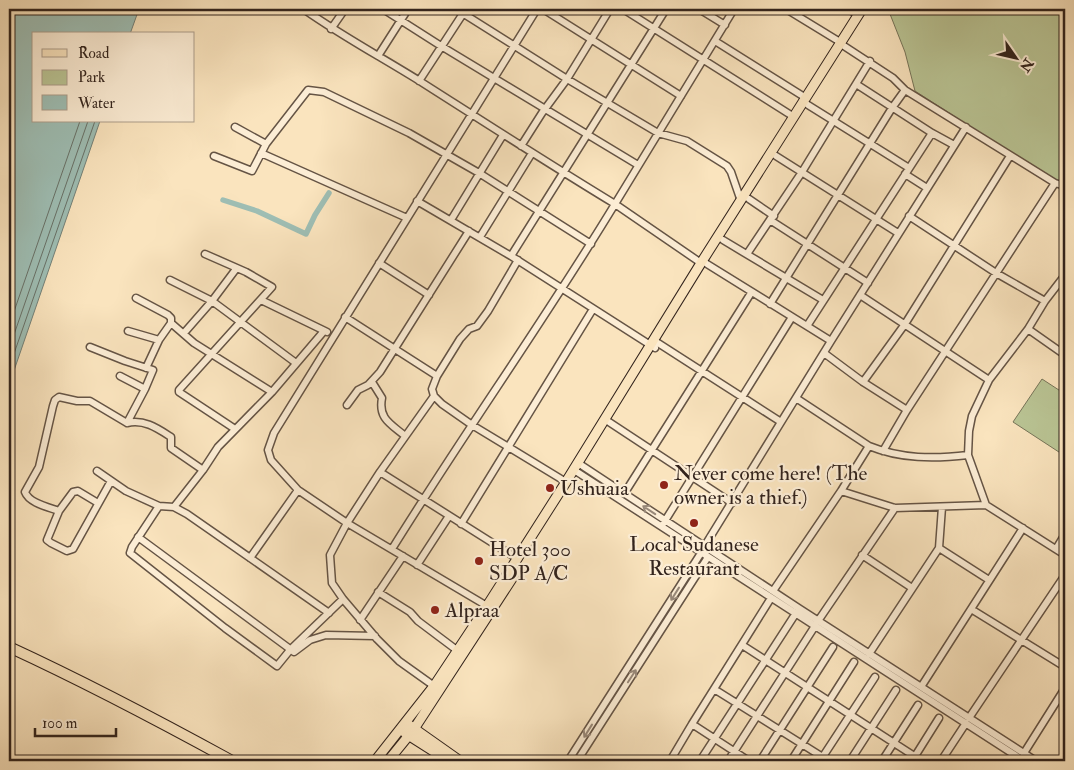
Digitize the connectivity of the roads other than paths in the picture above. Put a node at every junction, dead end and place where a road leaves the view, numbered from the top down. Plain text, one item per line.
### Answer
1 (345, 9) edge
2 (383, 9) edge
3 (408, 9) edge
4 (456, 9) edge
5 (537, 9) edge
6 (544, 9) edge
7 (610, 9) edge
8 (623, 9) edge
9 (666, 9) edge
10 (699, 9) edge
11 (734, 9) edge
12 (786, 9) edge
13 (848, 9) edge
14 (868, 9) edge
15 (305, 10) dead end
16 (464, 11) edge
17 (860, 12) edge
18 (400, 20) junction
19 (725, 24) junction
20 (654, 28) junction
21 (331, 29) junction
22 (592, 39) junction
23 (715, 42) junction
24 (842, 44) junction
25 (441, 46) junction
26 (514, 46) junction
27 (378, 56) junction
28 (703, 59) junction
29 (870, 61) junction
30 (632, 64) junction
31 (494, 79) junction
32 (567, 79) junction
33 (419, 81) junction
34 (856, 84) junction
35 (905, 90) junction
36 (681, 96) junction
37 (807, 102) junction
38 (608, 103) junction
39 (892, 108) junction
40 (545, 109) junction
41 (471, 115) junction
42 (794, 117) junction
43 (834, 121) junction
44 (966, 126) junction
45 (235, 127) dead end
46 (658, 133) junction
47 (932, 134) junction
48 (503, 135) junction
49 (587, 135) junction
50 (871, 143) junction
51 (266, 144) junction
52 (521, 146) junction
53 (954, 146) junction
54 (262, 153) junction
55 (532, 153) junction
56 (447, 154) junction
57 (214, 156) dead end
58 (776, 156) junction
59 (1010, 156) junction
60 (638, 165) junction
61 (907, 171) junction
62 (802, 172) junction
63 (479, 173) junction
64 (564, 173) junction
65 (1054, 183) junction
66 (1065, 186) edge
67 (927, 188) junction
68 (508, 191) junction
69 (839, 195) junction
70 (745, 200) junction
71 (417, 201) junction
72 (615, 204) junction
73 (539, 210) junction
74 (909, 216) junction
75 (407, 218) junction
76 (772, 218) junction
77 (451, 220) junction
78 (876, 220) junction
79 (469, 231) junction
80 (898, 233) junction
81 (480, 238) junction
82 (723, 240) junction
83 (591, 244) junction
84 (808, 244) junction
85 (954, 245) junction
86 (205, 254) dead end
87 (747, 254) junction
88 (511, 256) junction
89 (518, 260) junction
90 (379, 263) junction
91 (704, 264) junction
92 (844, 268) junction
93 (236, 269) junction
94 (996, 273) junction
95 (1065, 275) edge
96 (786, 279) junction
97 (170, 280) dead end
98 (868, 283) junction
99 (562, 290) junction
100 (751, 293) junction
101 (429, 295) junction
102 (860, 295) junction
103 (136, 298) dead end
104 (212, 300) junction
105 (261, 300) junction
106 (823, 300) junction
107 (1045, 301) junction
108 (770, 304) junction
109 (593, 309) junction
110 (345, 317) junction
111 (792, 317) junction
112 (241, 322) junction
113 (171, 323) junction
114 (904, 324) junction
115 (807, 326) junction
116 (1028, 329) junction
117 (128, 331) dead end
118 (324, 331) junction
119 (184, 333) junction
120 (334, 336) junction
121 (159, 340) junction
122 (831, 341) junction
123 (654, 345) junction
124 (90, 347) dead end
125 (395, 349) junction
126 (945, 350) junction
127 (824, 353) junction
128 (213, 354) junction
129 (1065, 355) edge
130 (296, 364) junction
131 (146, 368) junction
132 (702, 370) junction
133 (120, 376) dead end
134 (437, 376) junction
135 (989, 380) junction
136 (372, 382) junction
137 (863, 382) junction
138 (145, 389) junction
139 (272, 392) junction
140 (434, 396) junction
141 (741, 398) junction
142 (796, 398) junction
143 (347, 405) dead end
144 (906, 410) junction
145 (609, 422) junction
146 (781, 422) junction
147 (127, 423) junction
148 (472, 425) junction
149 (236, 429) junction
150 (405, 436) junction
151 (869, 446) junction
152 (508, 447) junction
153 (652, 450) junction
154 (883, 451) junction
155 (968, 455) junction
156 (578, 468) junction
157 (203, 470) junction
158 (97, 471) dead end
159 (380, 472) junction
160 (692, 476) junction
161 (111, 481) junction
162 (566, 482) junction
163 (298, 490) junction
164 (841, 492) junction
165 (624, 494) junction
166 (423, 499) junction
167 (98, 503) junction
168 (732, 503) junction
169 (986, 505) junction
170 (159, 506) junction
171 (942, 507) junction
172 (174, 508) junction
173 (895, 508) junction
174 (59, 511) junction
175 (448, 516) junction
176 (347, 523) junction
177 (461, 524) junction
178 (663, 524) junction
179 (1023, 528) junction
180 (1065, 534) edge
181 (138, 537) junction
182 (940, 548) junction
183 (1056, 549) junction
184 (392, 550) junction
185 (703, 550) junction
186 (862, 555) junction
187 (1065, 555) edge
188 (403, 556) junction
189 (708, 557) junction
190 (250, 558) junction
191 (518, 559) junction
192 (418, 565) junction
193 (1065, 575) edge
194 (989, 580) junction
195 (912, 588) junction
196 (378, 592) junction
197 (772, 594) junction
198 (343, 599) junction
199 (487, 606) junction
200 (972, 609) junction
201 (329, 612) junction
202 (796, 613) junction
203 (360, 620) junction
204 (816, 623) junction
205 (649, 634) junction
206 (375, 636) junction
207 (656, 638) junction
208 (1022, 640) junction
209 (742, 645) junction
210 (9, 647) edge
211 (833, 648) dead end
212 (290, 650) junction
213 (458, 651) junction
214 (869, 654) junction
215 (765, 659) junction
216 (854, 662) dead end
217 (1065, 667) edge
218 (785, 672) junction
219 (892, 672) junction
220 (875, 677) dead end
221 (434, 686) junction
222 (808, 687) junction
223 (921, 687) junction
224 (714, 688) junction
225 (1065, 688) edge
226 (896, 690) dead end
227 (829, 700) junction
228 (737, 703) junction
229 (918, 705) dead end
230 (850, 714) junction
231 (757, 716) junction
232 (938, 718) dead end
233 (419, 720) junction
234 (968, 720) junction
235 (692, 724) junction
236 (871, 728) junction
237 (781, 730) junction
238 (406, 732) junction
239 (714, 739) junction
240 (427, 743) junction
241 (894, 743) junction
242 (802, 744) junction
243 (734, 752) junction
244 (913, 759) edge
245 (1022, 759) edge
246 (824, 760) edge
247 (232, 761) edge
248 (375, 761) edge
249 (388, 761) edge
250 (449, 761) edge
251 (460, 761) edge
252 (568, 761) edge
253 (577, 761) edge
254 (671, 761) edge
255 (700, 761) edge
256 (728, 761) edge
257 (749, 761) edge
258 (760, 761) edge
259 (791, 761) edge
260 (850, 761) edge
261 (882, 761) edge
262 (922, 761) edge
263 (941, 761) edge
264 (1036, 761) edge

1 - 21 street
2 - 18 street
3 - 18 street
4 - 16 street
5 - 26 street
6 - 22 street
7 - 22 street
8 - 20 street
9 - 20 street
10 - 19 street
11 - 19 street
12 - 24 street
13 - 17 street
14 - 24 main road
15 - 21 street
16 - 25 street
16 - 26 street
17 - 24 main road
18 - 25 street
18 - 27 street
19 - 23 street
20 - 28 street
20 - 30 street
21 - 27 street
22 - 30 street
22 - 32 street
23 - 28 street
23 - 37 street
24 - 29 street
24 - 37 main road
25 - 31 street
25 - 33 street
26 - 31 street
26 - 32 street
27 - 33 street
28 - 36 street
28 - 42 street
29 - 34 street
29 - 35 street
30 - 36 street
30 - 38 street
31 - 40 street
31 - 41 street
32 - 38 street
32 - 40 street
33 - 41 street
34 - 39 street
34 - 43 street
35 - 39 street
35 - 44 street
36 - 46 street
37 - 42 main road
37 - 43 street
37 - 58 main road
38 - 46 street
38 - 49 street
39 - 47 street
39 - 50 street
40 - 49 street
40 - 52 street
41 - 48 street
41 - 56 street
42 - 70 main road
43 - 50 street
43 - 62 street
44 - 53 street
44 - 59 street
45 - 51 street
46 - 60 street
46 - 70 street
47 - 53 street
47 - 61 street
48 - 52 street
48 - 63 street
49 - 60 street
49 - 64 street
50 - 61 street
50 - 69 street
51 - 54 street
51 - 56 street
52 - 55 street
53 - 67 street
54 - 57 street
54 - 75 street
55 - 64 street
55 - 68 street
56 - 63 street
56 - 71 street
58 - 62 street
58 - 70 main road
59 - 65 street
59 - 85 street
60 - 72 street
61 - 67 street
61 - 78 street
62 - 69 street
62 - 76 street
63 - 68 street
63 - 77 street
64 - 72 street
64 - 73 street
65 - 66 street
65 - 94 street
67 - 74 street
68 - 73 street
68 - 81 street
69 - 78 street
69 - 84 street
70 - 76 street
70 - 82 main road
70 - 91 main road
71 - 75 street
71 - 77 street
72 - 83 street
72 - 91 street
73 - 83 street
73 - 88 street
74 - 80 street
74 - 85 street
75 - 90 street
76 - 84 street
76 - 87 street
77 - 79 street
78 - 80 street
78 - 92 street
79 - 81 street
79 - 101 street
80 - 98 street
81 - 88 street
82 - 87 street
82 - 91 main road
83 - 99 street
84 - 92 street
84 - 96 street
85 - 94 street
85 - 114 street
86 - 93 street
87 - 96 street
88 - 89 street
89 - 99 street
89 - 134 street
90 - 101 street
90 - 110 street
91 - 100 street
91 - 123 main road
92 - 98 street
92 - 106 street
93 - 104 street
93 - 105 street
94 - 107 street
94 - 126 street
95 - 107 street
96 - 106 street
96 - 108 street
97 - 104 street
98 - 102 street
99 - 109 street
99 - 148 street
100 - 108 street
100 - 132 street
101 - 125 street
102 - 114 street
102 - 122 street
103 - 113 street
104 - 112 street
104 - 119 street
105 - 112 street
105 - 118 street
106 - 115 street
107 - 116 street
108 - 111 street
109 - 123 street
109 - 152 street
110 - 120 street
110 - 125 street
111 - 115 street
111 - 141 street
112 - 128 street
112 - 130 street
113 - 119 street
113 - 121 street
114 - 126 street
114 - 137 street
115 - 122 street
116 - 129 street
116 - 135 street
117 - 121 street
118 - 120 street
118 - 130 street
119 - 128 street
120 - 163 street
121 - 131 street
122 - 127 street
123 - 132 street
123 - 145 main road
123 - 156 main road
124 - 131 street
125 - 134 street
125 - 136 street
126 - 135 street
126 - 144 street
127 - 137 street
127 - 142 street
128 - 139 street
128 - 149 street
130 - 139 street
131 - 138 street
132 - 141 street
132 - 153 street
133 - 138 street
134 - 140 street
135 - 155 street
136 - 143 street
136 - 150 street
137 - 144 street
138 - 147 street
139 - 149 street
140 - 148 street
140 - 150 street
141 - 146 street
141 - 160 street
142 - 146 street
142 - 151 street
144 - 154 street
145 - 153 street
145 - 156 main road
146 - 168 street
147 - 157 street
147 - 174 street
148 - 152 street
148 - 166 street
149 - 157 street
150 - 159 street
151 - 154 street
151 - 164 street
152 - 162 street
152 - 177 street
153 - 160 street
153 - 165 street
154 - 155 street
155 - 169 street
156 - 162 main road
156 - 165 street
156 - 178 street
156 - 233 main road
157 - 172 street
158 - 161 street
159 - 166 street
159 - 176 street
160 - 168 street
160 - 178 street
161 - 167 street
161 - 170 street
162 - 191 main road
163 - 176 street
163 - 190 street
164 - 173 street
164 - 197 street
178 -> 165 street
166 - 175 street
166 - 184 street
167 - 174 street
167 - 174 street
168 - 185 street
169 - 171 street
169 - 179 street
170 - 172 street
170 - 181 street
171 - 173 street
171 - 182 street
172 - 190 street
173 - 186 street
175 - 177 street
175 - 192 street
176 - 184 street
176 - 198 street
177 - 191 street
178 - 185 street
179 - 183 street
179 - 194 street
180 - 183 street
181 - 212 street
181 - 212 street
182 - 194 street
182 - 195 street
183 - 187 street
184 - 188 street
185 - 189 street
185 - 197 street
185 -> 205 street
186 - 195 street
186 - 204 street
188 - 192 street
188 - 196 street
189 - 197 street
189 - 207 street
190 - 201 street
191 - 199 main road
192 - 199 street
193 - 208 street
194 - 200 street
195 - 214 street
196 - 203 street
196 - 213 street
197 - 202 street
197 - 204 street
197 - 209 street
198 - 201 street
198 - 203 street
199 - 213 main road
200 - 208 street
200 - 223 street
201 - 212 street
202 - 204 street
202 - 215 street
203 - 206 street
204 - 214 street
204 - 218 street
204 - 219 street
205 - 207 street
205 -> 252 street
206 - 212 street
206 - 221 street
253 -> 207 street
208 - 217 street
208 - 234 street
209 - 215 street
209 - 224 street
210 - 247 highway
211 - 222 street
213 - 221 main road
214 - 219 street
215 - 218 street
215 - 228 street
216 - 227 street
218 - 222 street
218 - 231 street
219 - 223 street
219 - 234 street
220 - 230 street
221 - 238 main road
222 - 227 street
222 - 237 street
223 - 234 street
224 - 228 street
224 - 235 street
225 - 245 street
226 - 236 street
227 - 230 street
227 - 242 street
228 - 231 street
228 - 239 street
229 - 241 street
230 - 236 street
230 - 246 street
231 - 237 street
231 - 243 street
232 - 244 street
233 - 238 main road
233 - 240 main road
234 - 245 street
234 - 263 street
235 - 239 street
235 - 254 street
236 - 241 street
236 - 260 street
237 - 242 street
237 - 258 street
238 - 240 main road
238 - 240 main road
238 - 248 main road
238 - 249 main road
239 - 243 street
239 - 255 street
240 - 250 main road
240 - 251 main road
241 - 244 street
241 - 261 street
242 - 246 street
242 - 259 street
243 - 256 street
243 - 257 street
244 - 262 street
245 - 264 street

